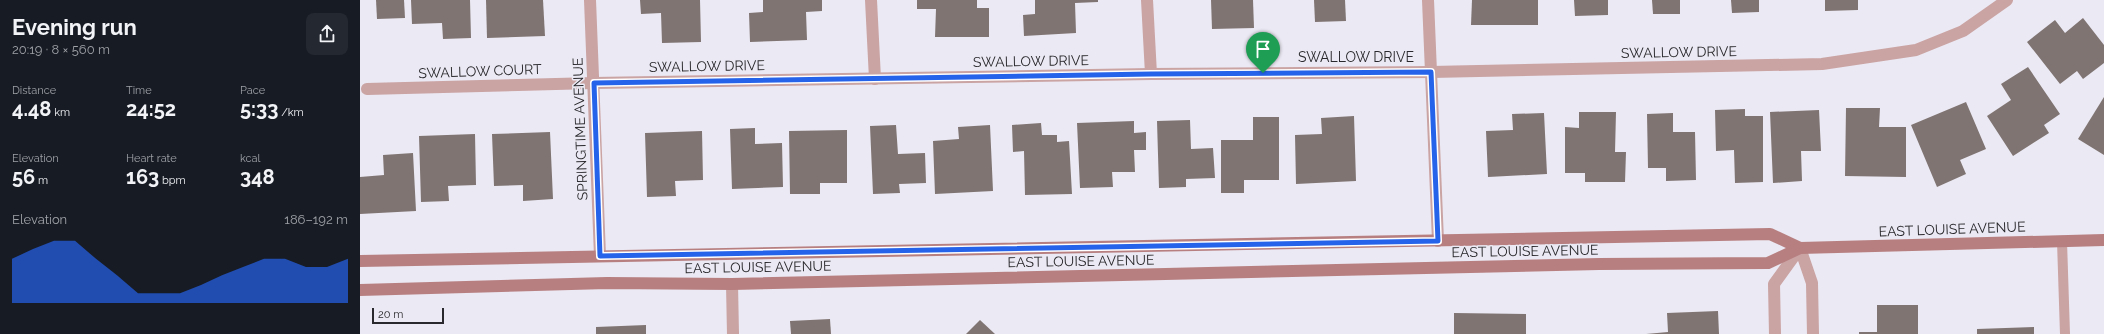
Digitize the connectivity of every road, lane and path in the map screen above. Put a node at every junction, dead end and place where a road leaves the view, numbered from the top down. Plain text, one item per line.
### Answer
1 (590, 0) edge
2 (871, 0) edge
3 (1147, 0) edge
4 (1428, 0) edge
5 (2007, 0) edge
6 (1431, 72) junction
7 (1151, 74) junction
8 (875, 79) junction
9 (594, 83) junction
10 (367, 89) dead end
11 (2104, 240) edge
12 (1438, 241) junction
13 (2062, 241) junction
14 (1800, 248) junction
15 (600, 256) junction
16 (360, 261) edge
17 (732, 284) junction
18 (360, 290) edge
19 (733, 334) edge
20 (1775, 334) edge
21 (1813, 334) edge
22 (2065, 334) edge

1 - 9 street, SPRINGTIME AVENUE
2 - 8 street
3 - 7 street
4 - 6 street
5 - 6 street, SWALLOW DRIVE
6 - 7 street, SWALLOW DRIVE
6 - 12 street
7 - 8 street, SWALLOW DRIVE
8 - 9 street, SWALLOW DRIVE
9 - 10 street, SWALLOW COURT
9 - 15 street, SPRINGTIME AVENUE
11 - 13 street, EAST LOUISE AVENUE
12 - 14 street, EAST LOUISE AVENUE
12 - 15 street, EAST LOUISE AVENUE
13 - 14 street, EAST LOUISE AVENUE
13 - 22 lane
14 - 17 street, EAST LOUISE AVENUE
14 - 20 street
14 - 21 street
15 - 16 street, EAST LOUISE AVENUE
17 - 18 street, EAST LOUISE AVENUE
17 - 19 street

